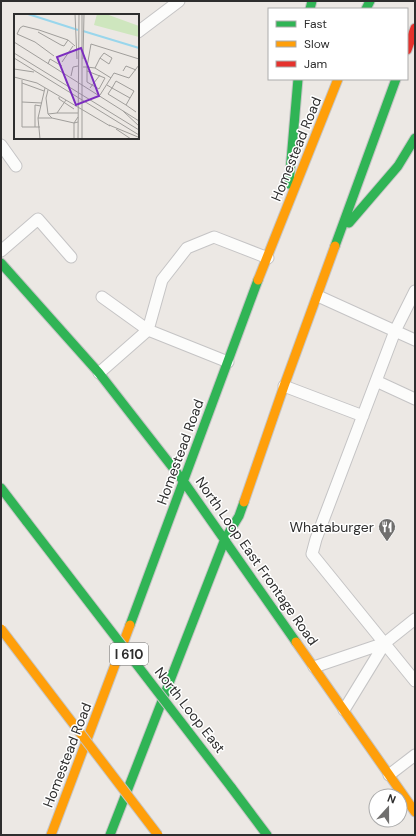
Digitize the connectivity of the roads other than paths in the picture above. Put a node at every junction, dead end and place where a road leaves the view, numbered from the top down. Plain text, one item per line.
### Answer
1 (179, 1) edge
2 (415, 28) edge
3 (139, 31) edge
4 (408, 47) edge
5 (298, 80) edge
6 (338, 80) edge
7 (396, 80) edge
8 (415, 138) edge
9 (1, 145) edge
10 (16, 166) dead end
11 (287, 207) junction
12 (340, 233) junction
13 (1, 251) edge
14 (71, 257) dead end
15 (268, 258) junction
16 (1, 263) edge
17 (415, 291) edge
18 (318, 296) junction
19 (102, 297) dead end
20 (148, 330) junction
21 (395, 331) junction
22 (415, 340) edge
23 (228, 362) junction
24 (100, 374) junction
25 (376, 381) junction
26 (284, 386) junction
27 (415, 399) edge
28 (363, 416) junction
29 (184, 482) junction
30 (1, 488) edge
31 (225, 539) junction
32 (415, 619) edge
33 (1, 629) edge
34 (385, 643) junction
35 (314, 667) junction
36 (415, 681) edge
37 (344, 710) junction
38 (415, 755) edge
39 (389, 775) junction
40 (415, 812) edge
41 (51, 835) edge
42 (110, 835) edge
43 (158, 835) edge
44 (267, 835) edge

1 - 3 lane
2 - 4 main road
5 - 11 main road
6 - 11 main road, Homestead Road
7 - 12 main road
8 - 12 main road
9 - 10 lane
11 - 15 main road, Homestead Road
12 - 18 main road
13 - 14 lane
15 - 20 lane
15 - 23 main road, Homestead Road
16 - 24 main road, North Loop East Frontage Road
17 - 21 lane
18 - 21 lane
18 - 26 main road
19 - 20 lane
20 - 23 lane
20 - 24 lane
21 - 22 lane
21 - 25 lane
23 - 29 main road, Homestead Road
24 - 29 main road, North Loop East Frontage Road
25 - 27 lane
25 - 28 lane
26 - 28 lane
26 - 31 main road
28 - 34 lane
29 - 31 main road, North Loop East Frontage Road
29 - 41 main road, Homestead Road
30 - 44 main road, North Loop East / I 610, bridge
31 - 35 main road, North Loop East Frontage Road
31 - 42 main road
32 - 34 lane
33 - 43 main road, bridge
34 - 35 lane
34 - 36 lane
34 - 37 lane
35 - 37 main road, North Loop East Frontage Road
37 - 39 main road, North Loop East Frontage Road
38 - 39 lane
39 - 40 main road, North Loop East Frontage Road

